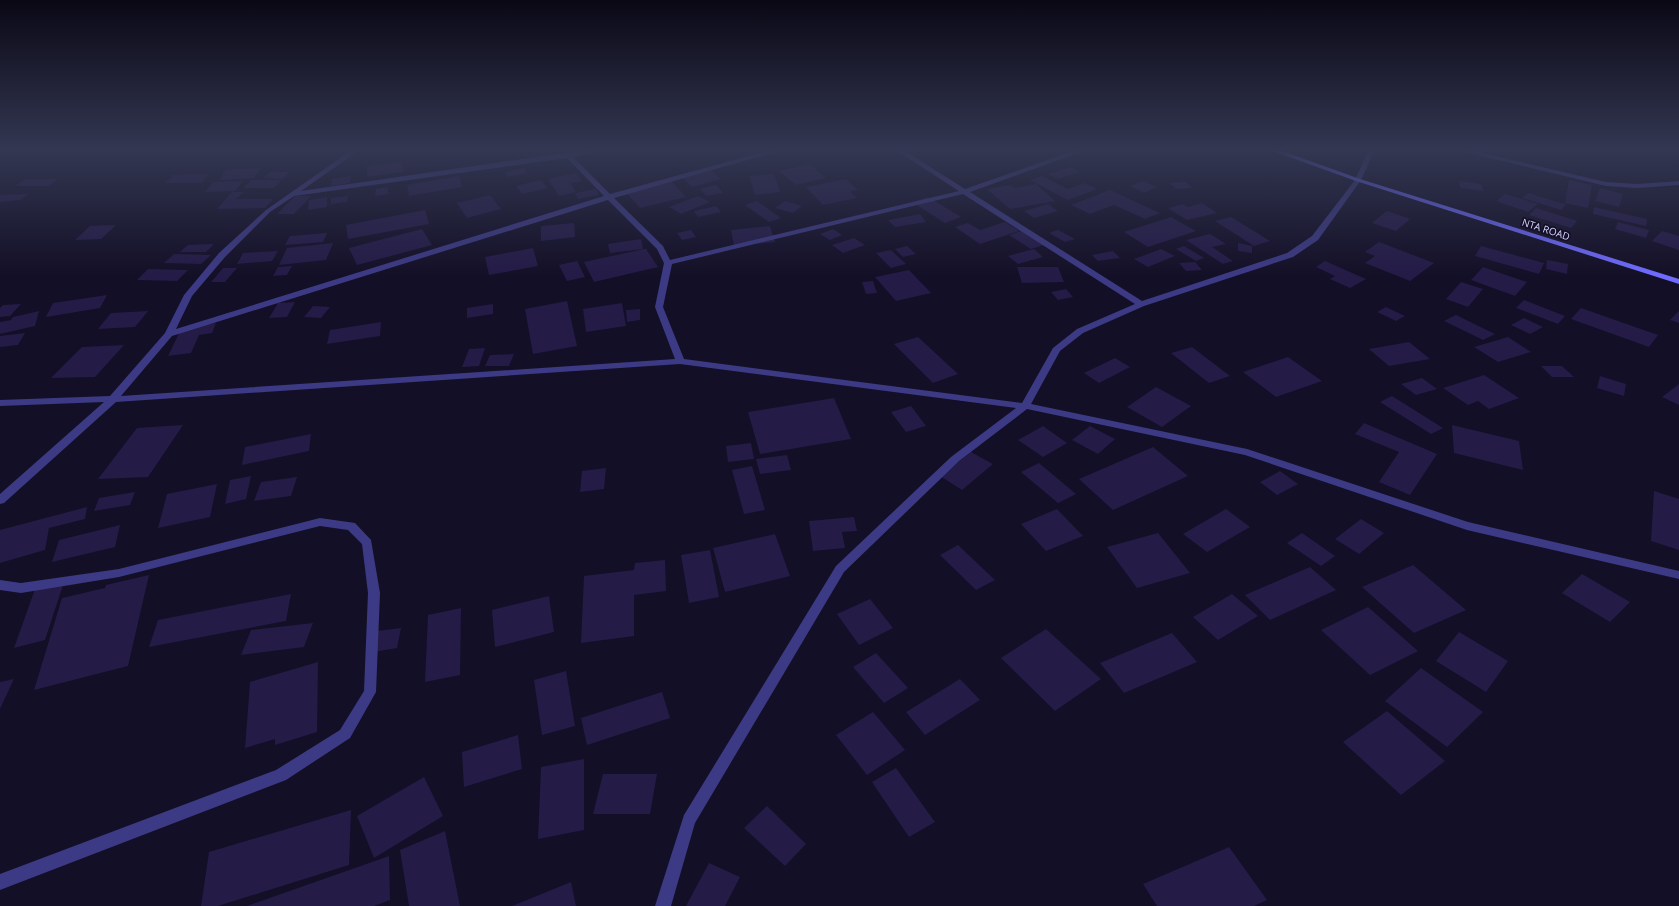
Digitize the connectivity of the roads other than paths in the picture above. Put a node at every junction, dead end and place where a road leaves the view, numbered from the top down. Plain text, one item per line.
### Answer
1 (295, 191) edge
2 (311, 191) edge
3 (603, 191) edge
4 (630, 191) edge
5 (1350, 191) edge
6 (1393, 191) edge
7 (964, 192) joint
8 (291, 194) junction
9 (609, 197) junction
10 (668, 263) junction
11 (1679, 282) edge
12 (1141, 304) junction
13 (169, 334) junction
14 (680, 361) junction
15 (114, 399) junction
16 (0, 403) edge
17 (1025, 406) junction
18 (0, 500) edge
19 (1679, 575) edge
20 (0, 585) edge
21 (0, 882) edge
22 (662, 906) edge

1 - 8 street
2 - 8 street
3 - 9 street
4 - 9 street
5 - 12 street
6 - 11 street, NTA ROAD
7 - 10 street
7 - 12 street
8 - 13 street
9 - 10 street
9 - 13 street
10 - 14 street
12 - 17 street
13 - 15 street
14 - 15 street
14 - 17 street
15 - 16 street
15 - 18 street
17 - 19 street
17 - 22 street
20 - 21 street

